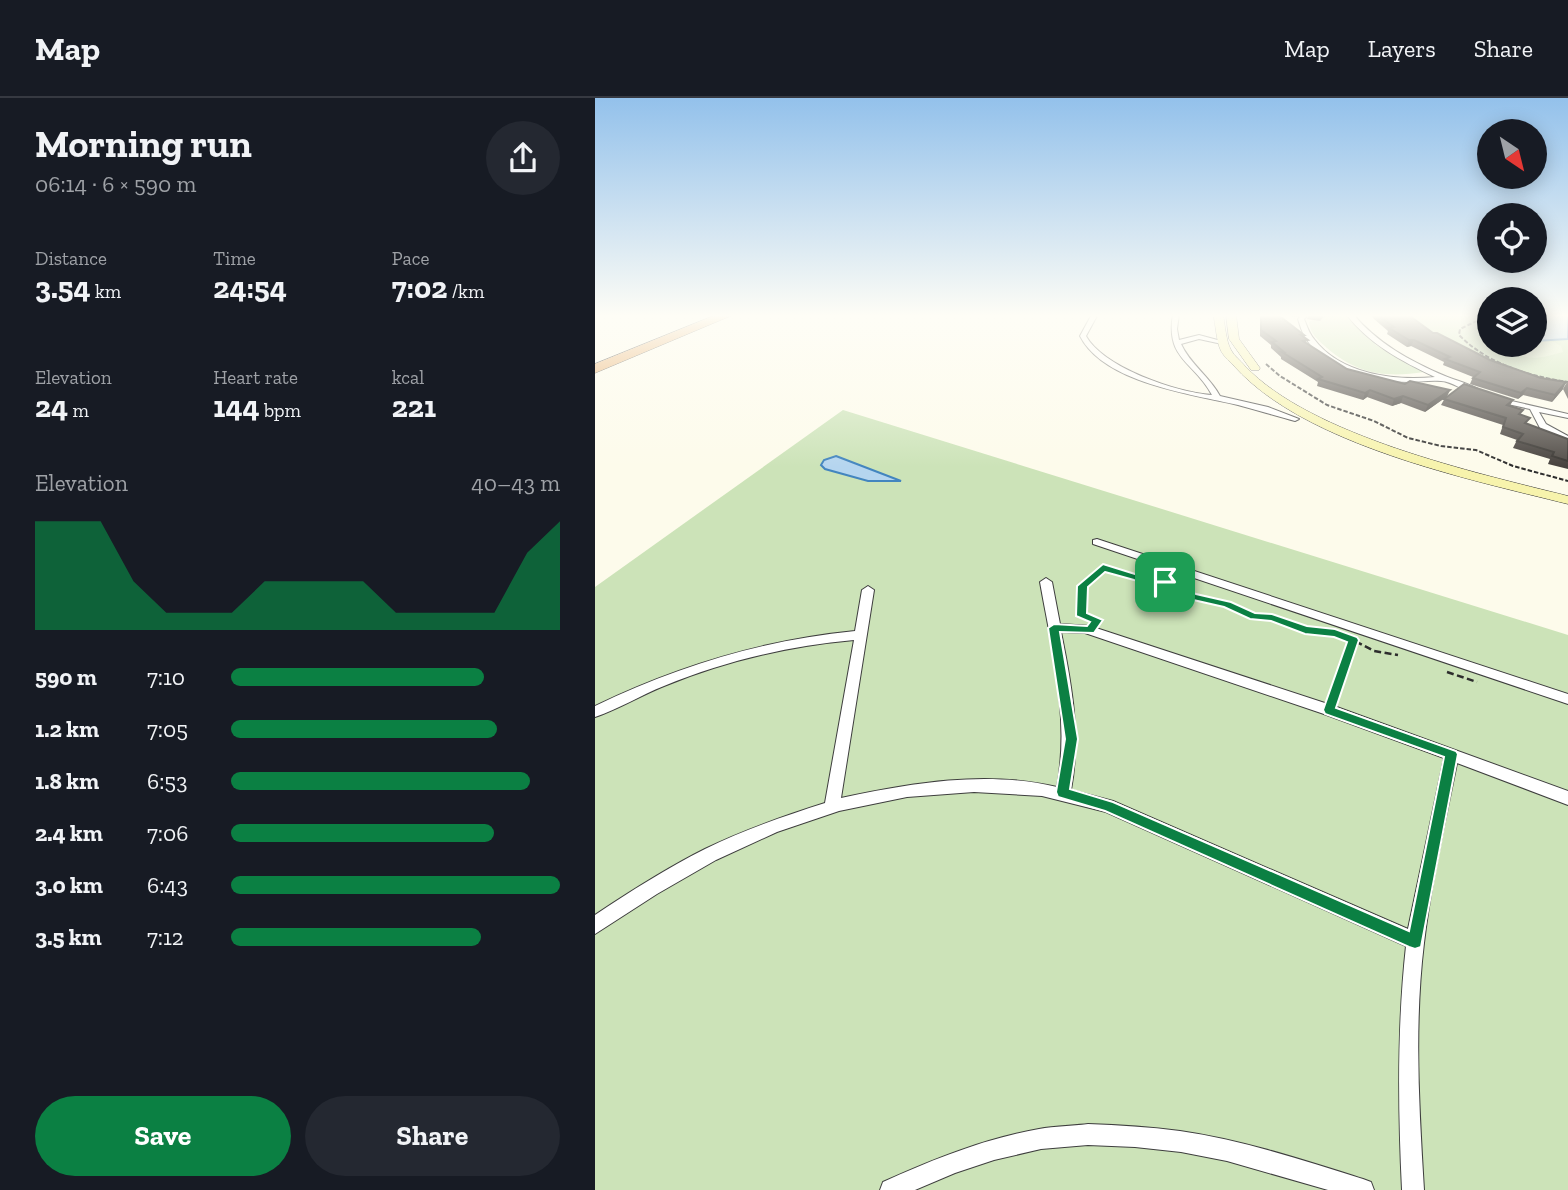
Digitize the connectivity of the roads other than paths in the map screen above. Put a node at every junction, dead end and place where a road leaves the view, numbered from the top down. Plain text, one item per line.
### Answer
1 (1119, 365) edge
2 (1190, 365) edge
3 (1237, 365) edge
4 (1252, 365) edge
5 (1343, 365) edge
6 (1420, 365) edge
7 (1444, 378) junction
8 (1207, 385) junction
9 (1189, 393) junction
10 (1217, 398) junction
11 (1534, 410) junction
12 (1568, 416) edge
13 (1295, 419) dead end
14 (1568, 440) edge
15 (1568, 490) edge
16 (1568, 500) edge
17 (1097, 542) dead end
18 (1046, 582) dead end
19 (868, 590) dead end
20 (1054, 628) junction
21 (861, 635) junction
22 (1568, 699) edge
23 (595, 712) edge
24 (1451, 754) junction
25 (1063, 792) junction
26 (1568, 798) edge
27 (832, 808) junction
28 (595, 925) edge
29 (1415, 941) junction
30 (891, 1190) edge
31 (1363, 1190) edge
32 (1413, 1190) edge

1 - 9 street
2 - 8 street
3 - 16 street
4 - 15 street
5 - 7 street
6 - 7 street
7 - 11 street
8 - 9 street
8 - 10 street
9 - 10 street
10 - 13 street
11 - 12 street
11 - 14 street
17 - 22 street
18 - 20 street
19 - 21 street
20 - 24 street
20 - 25 street
21 - 23 street
21 - 27 street
24 - 26 street
24 - 29 street
25 - 27 street
25 - 29 street
27 - 28 street
29 - 32 street
30 - 31 street

